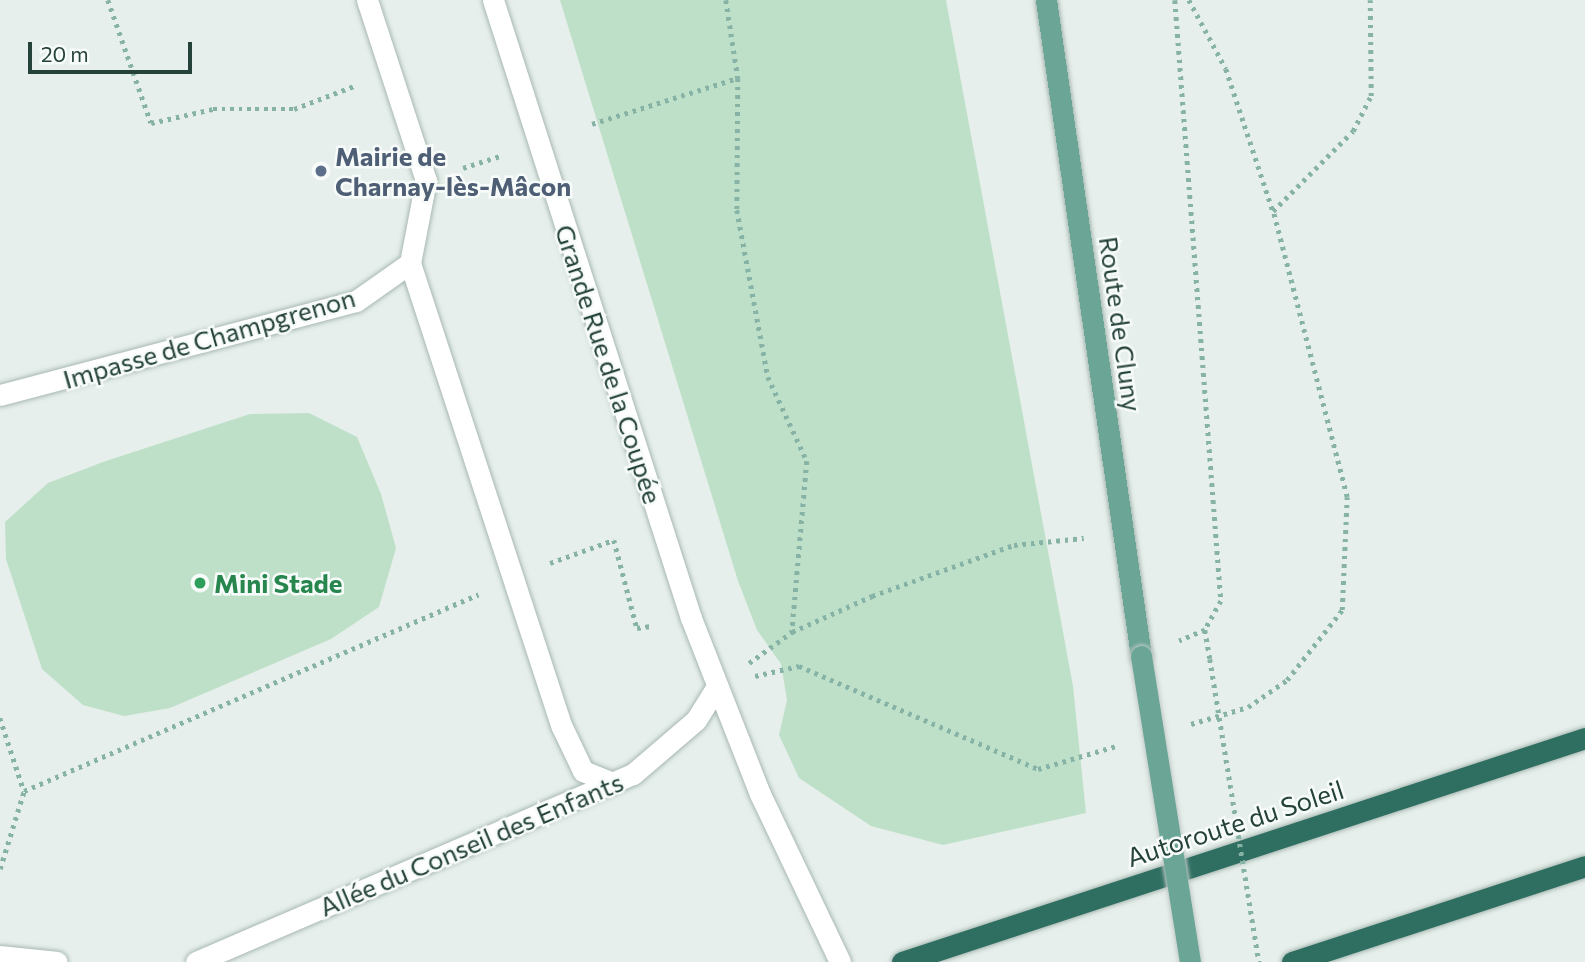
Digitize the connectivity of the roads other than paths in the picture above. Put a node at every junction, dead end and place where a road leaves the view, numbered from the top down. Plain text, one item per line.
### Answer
1 (367, 0) edge
2 (493, 0) edge
3 (1046, 0) edge
4 (410, 263) junction
5 (0, 395) edge
6 (717, 686) junction
7 (1585, 738) edge
8 (613, 783) junction
9 (1585, 866) edge
10 (0, 956) edge
11 (57, 962) edge
12 (195, 962) edge
13 (840, 962) edge
14 (902, 962) edge
15 (1190, 962) edge
16 (1292, 962) edge

1 - 4 street
2 - 6 street, Grande Rue de la Coupée
3 - 15 main road, Route de Cluny, bridge
4 - 5 street, Impasse de Champgrenon
4 - 8 street
6 - 8 street, Allée du Conseil des Enfants
6 - 13 street, Grande Rue de la Coupée
7 - 14 highway, Autoroute du Soleil
8 - 12 street, Allée du Conseil des Enfants
9 - 16 highway
10 - 11 street

